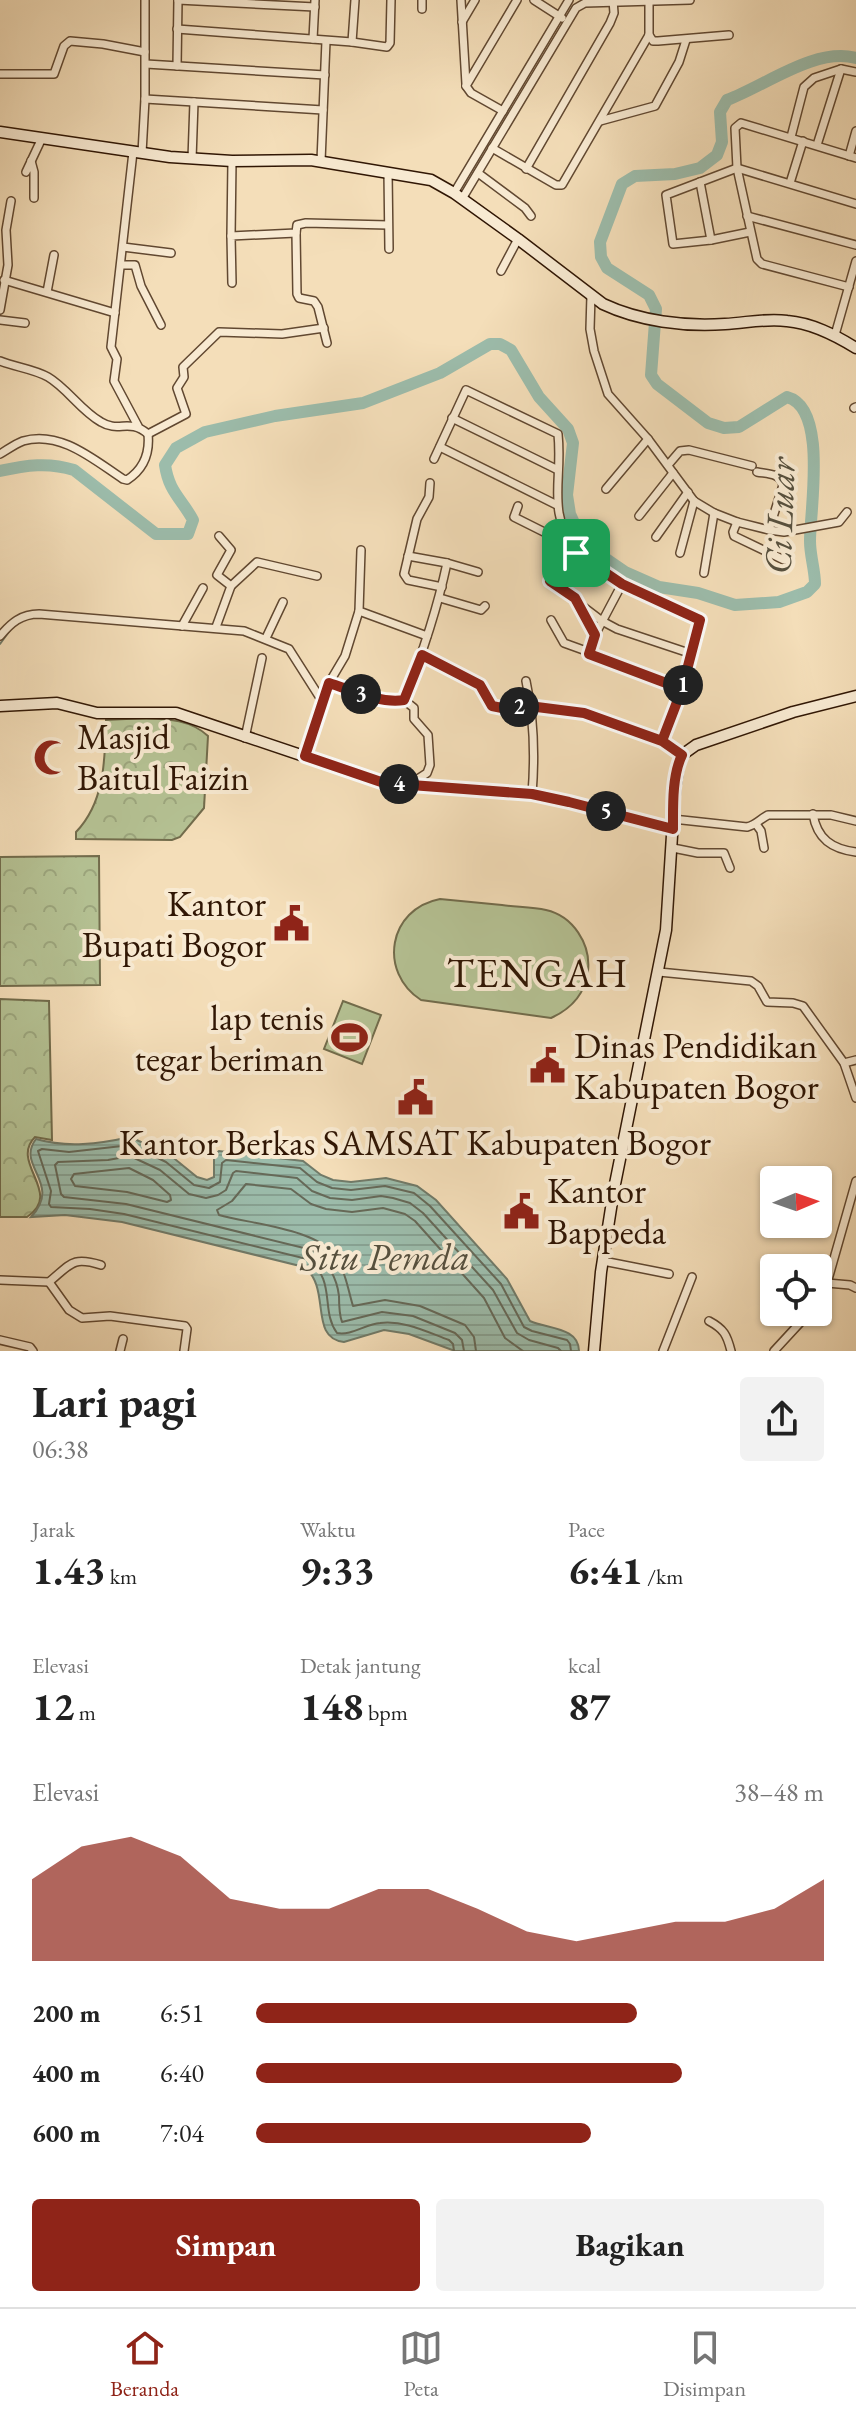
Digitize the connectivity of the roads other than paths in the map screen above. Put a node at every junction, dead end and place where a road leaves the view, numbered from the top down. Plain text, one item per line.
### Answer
1 (145, 0) edge
2 (178, 0) edge
3 (355, 0) edge
4 (391, 0) edge
5 (461, 0) edge
6 (475, 0) edge
7 (517, 0) edge
8 (534, 0) edge
9 (569, 0) edge
10 (649, 0) edge
11 (690, 0) edge
12 (614, 1) edge
13 (658, 1) edge
14 (315, 4) edge
15 (559, 15) junction
16 (568, 21) junction
17 (461, 24) junction
18 (177, 29) junction
19 (649, 35) junction
20 (729, 35) dead end
21 (313, 39) junction
22 (686, 40) junction
23 (326, 41) junction
24 (352, 42) junction
25 (145, 52) junction
26 (146, 64) junction
27 (177, 66) junction
28 (841, 69) junction
29 (856, 72) edge
30 (0, 74) edge
31 (325, 75) junction
32 (466, 86) junction
33 (145, 99) junction
34 (194, 102) junction
35 (323, 110) junction
36 (502, 111) junction
37 (510, 116) junction
38 (600, 121) junction
39 (856, 131) edge
40 (0, 132) edge
41 (791, 137) junction
42 (42, 138) junction
43 (803, 141) junction
44 (817, 145) junction
45 (492, 148) junction
46 (137, 152) junction
47 (852, 157) edge
48 (192, 159) junction
49 (31, 161) junction
50 (232, 161) junction
51 (321, 161) junction
52 (737, 168) junction
53 (526, 169) junction
54 (26, 172) dead end
55 (388, 172) junction
56 (478, 173) junction
57 (700, 182) junction
58 (790, 183) junction
59 (458, 196) junction
60 (34, 198) dead end
61 (11, 201) dead end
62 (856, 204) edge
63 (531, 216) dead end
64 (747, 216) junction
65 (388, 225) junction
66 (750, 232) junction
67 (296, 233) junction
68 (231, 236) junction
69 (518, 239) junction
70 (711, 240) junction
71 (856, 245) edge
72 (123, 247) junction
73 (389, 249) dead end
74 (171, 253) dead end
75 (54, 255) dead end
76 (856, 261) edge
77 (4, 263) edge
78 (121, 265) junction
79 (501, 271) dead end
80 (854, 277) edge
81 (4, 280) junction
82 (232, 283) dead end
83 (849, 287) junction
84 (47, 292) junction
85 (591, 295) junction
86 (1, 297) edge
87 (0, 310) edge
88 (115, 313) junction
89 (0, 320) edge
90 (25, 323) dead end
91 (161, 325) dead end
92 (324, 328) junction
93 (835, 335) junction
94 (327, 343) dead end
95 (856, 348) edge
96 (0, 361) edge
97 (452, 418) junction
98 (138, 426) junction
99 (148, 434) junction
100 (648, 439) junction
101 (440, 447) junction
102 (0, 454) edge
103 (434, 459) dead end
104 (668, 465) junction
105 (558, 470) junction
106 (673, 473) junction
107 (430, 483) dead end
108 (606, 489) dead end
109 (688, 492) junction
110 (694, 501) junction
111 (557, 505) junction
112 (518, 506) dead end
113 (847, 512) dead end
114 (714, 513) junction
115 (639, 516) dead end
116 (737, 522) junction
117 (769, 530) junction
118 (219, 536) dead end
119 (656, 537) dead end
120 (567, 540) junction
121 (361, 550) dead end
122 (576, 553) junction
123 (680, 553) dead end
124 (408, 556) junction
125 (784, 560) dead end
126 (447, 563) junction
127 (478, 572) dead end
128 (704, 573) dead end
129 (317, 576) dead end
130 (622, 584) junction
131 (231, 586) junction
132 (442, 587) junction
133 (203, 588) dead end
134 (440, 598) junction
135 (575, 598) junction
136 (283, 602) dead end
137 (485, 606) dead end
138 (359, 611) junction
139 (551, 620) dead end
140 (602, 621) junction
141 (182, 626) junction
142 (216, 627) junction
143 (595, 635) junction
144 (0, 636) edge
145 (427, 636) junction
146 (266, 638) junction
147 (589, 652) junction
148 (692, 654) junction
149 (422, 655) junction
150 (262, 658) dead end
151 (526, 681) dead end
152 (329, 683) junction
153 (682, 689) junction
154 (856, 696) edge
155 (404, 700) junction
156 (0, 706) edge
157 (529, 706) junction
158 (323, 707) junction
159 (245, 738) junction
160 (662, 741) junction
161 (682, 755) junction
162 (305, 756) junction
163 (410, 784) junction
164 (532, 794) junction
165 (813, 814) junction
166 (856, 821) edge
167 (673, 824) junction
168 (756, 824) junction
169 (673, 848) junction
170 (764, 848) dead end
171 (856, 852) edge
172 (730, 868) dead end
173 (659, 972) junction
174 (856, 1060) edge
175 (844, 1063) junction
176 (856, 1098) edge
177 (856, 1181) edge
178 (603, 1261) junction
179 (101, 1265) dead end
180 (832, 1265) edge
181 (669, 1274) dead end
182 (692, 1277) dead end
183 (0, 1280) edge
184 (49, 1282) junction
185 (832, 1284) edge
186 (856, 1288) edge
187 (709, 1321) dead end
188 (797, 1326) edge
189 (123, 1339) dead end
190 (0, 1340) edge
191 (33, 1351) edge
192 (120, 1351) edge
193 (184, 1351) edge
194 (594, 1351) edge
195 (663, 1351) edge
196 (731, 1351) edge
197 (774, 1351) edge

1 - 25 street
2 - 14 street
2 - 18 street
3 - 24 street
4 - 24 street
5 - 17 street
6 - 17 street
7 - 32 street
8 - 15 street
9 - 15 street
10 - 12 street
10 - 13 street
10 - 19 street
11 - 13 street
12 - 16 street
12 - 53 street
14 - 21 street
15 - 16 street
15 - 36 street
16 - 37 street
17 - 32 street
18 - 21 street
18 - 27 street
19 - 22 street
19 - 38 street
20 - 22 street
21 - 23 street
22 - 38 street
23 - 24 street
23 - 31 street
25 - 26 street
25 - 30 street
26 - 27 street
26 - 33 street
27 - 31 street
28 - 29 street
28 - 41 street
28 - 44 street
31 - 35 street
32 - 36 street
33 - 34 street
33 - 46 street
34 - 35 street
34 - 48 street
35 - 51 street
36 - 37 street
36 - 59 street
37 - 45 street
38 - 53 street
39 - 47 street
40 - 42 main road
41 - 43 street
41 - 52 street
42 - 46 main road
42 - 49 street
43 - 44 street
43 - 58 street
44 - 47 street
45 - 53 street
45 - 56 street
46 - 48 main road
46 - 72 street
48 - 50 main road
49 - 54 street
49 - 60 street
50 - 51 main road
50 - 68 street
51 - 55 main road
52 - 57 street
52 - 58 street
52 - 64 street
55 - 59 main road
55 - 65 street
56 - 59 street
56 - 63 street
57 - 70 street
57 - 70 street
58 - 62 street
59 - 69 main road
61 - 77 street
64 - 66 street
64 - 71 street
65 - 67 street
65 - 73 street
66 - 70 street
66 - 83 street
67 - 68 street
67 - 92 street
68 - 82 street
69 - 79 street
69 - 85 main road
72 - 74 street
72 - 78 street
75 - 84 street
76 - 80 street
77 - 81 street
78 - 88 street
78 - 91 street
80 - 83 street
81 - 84 street
81 - 86 street
83 - 93 street
84 - 88 street
85 - 93 main road
85 - 100 street
86 - 87 street
88 - 98 street
89 - 90 street
92 - 94 street
92 - 99 street
93 - 95 main road
96 - 98 street
97 - 101 street
97 - 105 street
97 - 105 street
98 - 99 street
99 - 102 street
100 - 104 street
100 - 108 street
101 - 103 street
101 - 111 street
104 - 106 street
104 - 117 street
105 - 111 street
106 - 109 street
106 - 115 street
107 - 124 street
109 - 110 street
109 - 119 street
110 - 114 street
110 - 123 street
111 - 120 street
112 - 120 street
113 - 117 street
114 - 116 street
114 - 128 street
116 - 117 street
116 - 125 street
118 - 131 street
120 - 122 street
121 - 138 street
122 - 130 street
122 - 135 street
124 - 126 street
124 - 132 street
126 - 127 street
126 - 132 street
129 - 131 street
130 - 140 street
130 - 148 street
131 - 142 street
132 - 134 street
133 - 141 street
134 - 137 street
134 - 145 street
135 - 140 street
135 - 143 street
136 - 146 street
138 - 145 street
138 - 152 street
139 - 147 street
140 - 143 street
140 - 148 street
141 - 142 street
141 - 144 street
142 - 146 street
143 - 147 street
145 - 149 street
146 - 158 street
147 - 153 street
148 - 153 street
149 - 155 street
149 - 157 street
150 - 159 street
151 - 157 street
152 - 155 street
152 - 158 street
153 - 160 street
154 - 161 main road
155 - 163 street
156 - 159 main road
157 - 160 street
157 - 164 street
158 - 162 street
159 - 162 main road
160 - 161 street
161 - 167 main road
162 - 163 main road
163 - 164 main road
164 - 167 main road
165 - 166 street
165 - 168 street
165 - 171 street
167 - 168 street
167 - 169 main road
168 - 170 street
169 - 172 street
169 - 173 main road
173 - 175 street
173 - 178 main road
174 - 175 street
175 - 176 street
177 - 180 street
178 - 181 street
178 - 194 main road
179 - 184 street
182 - 195 street
183 - 184 street
184 - 193 street
185 - 186 street
187 - 196 street
188 - 197 street
189 - 192 street
190 - 191 street

